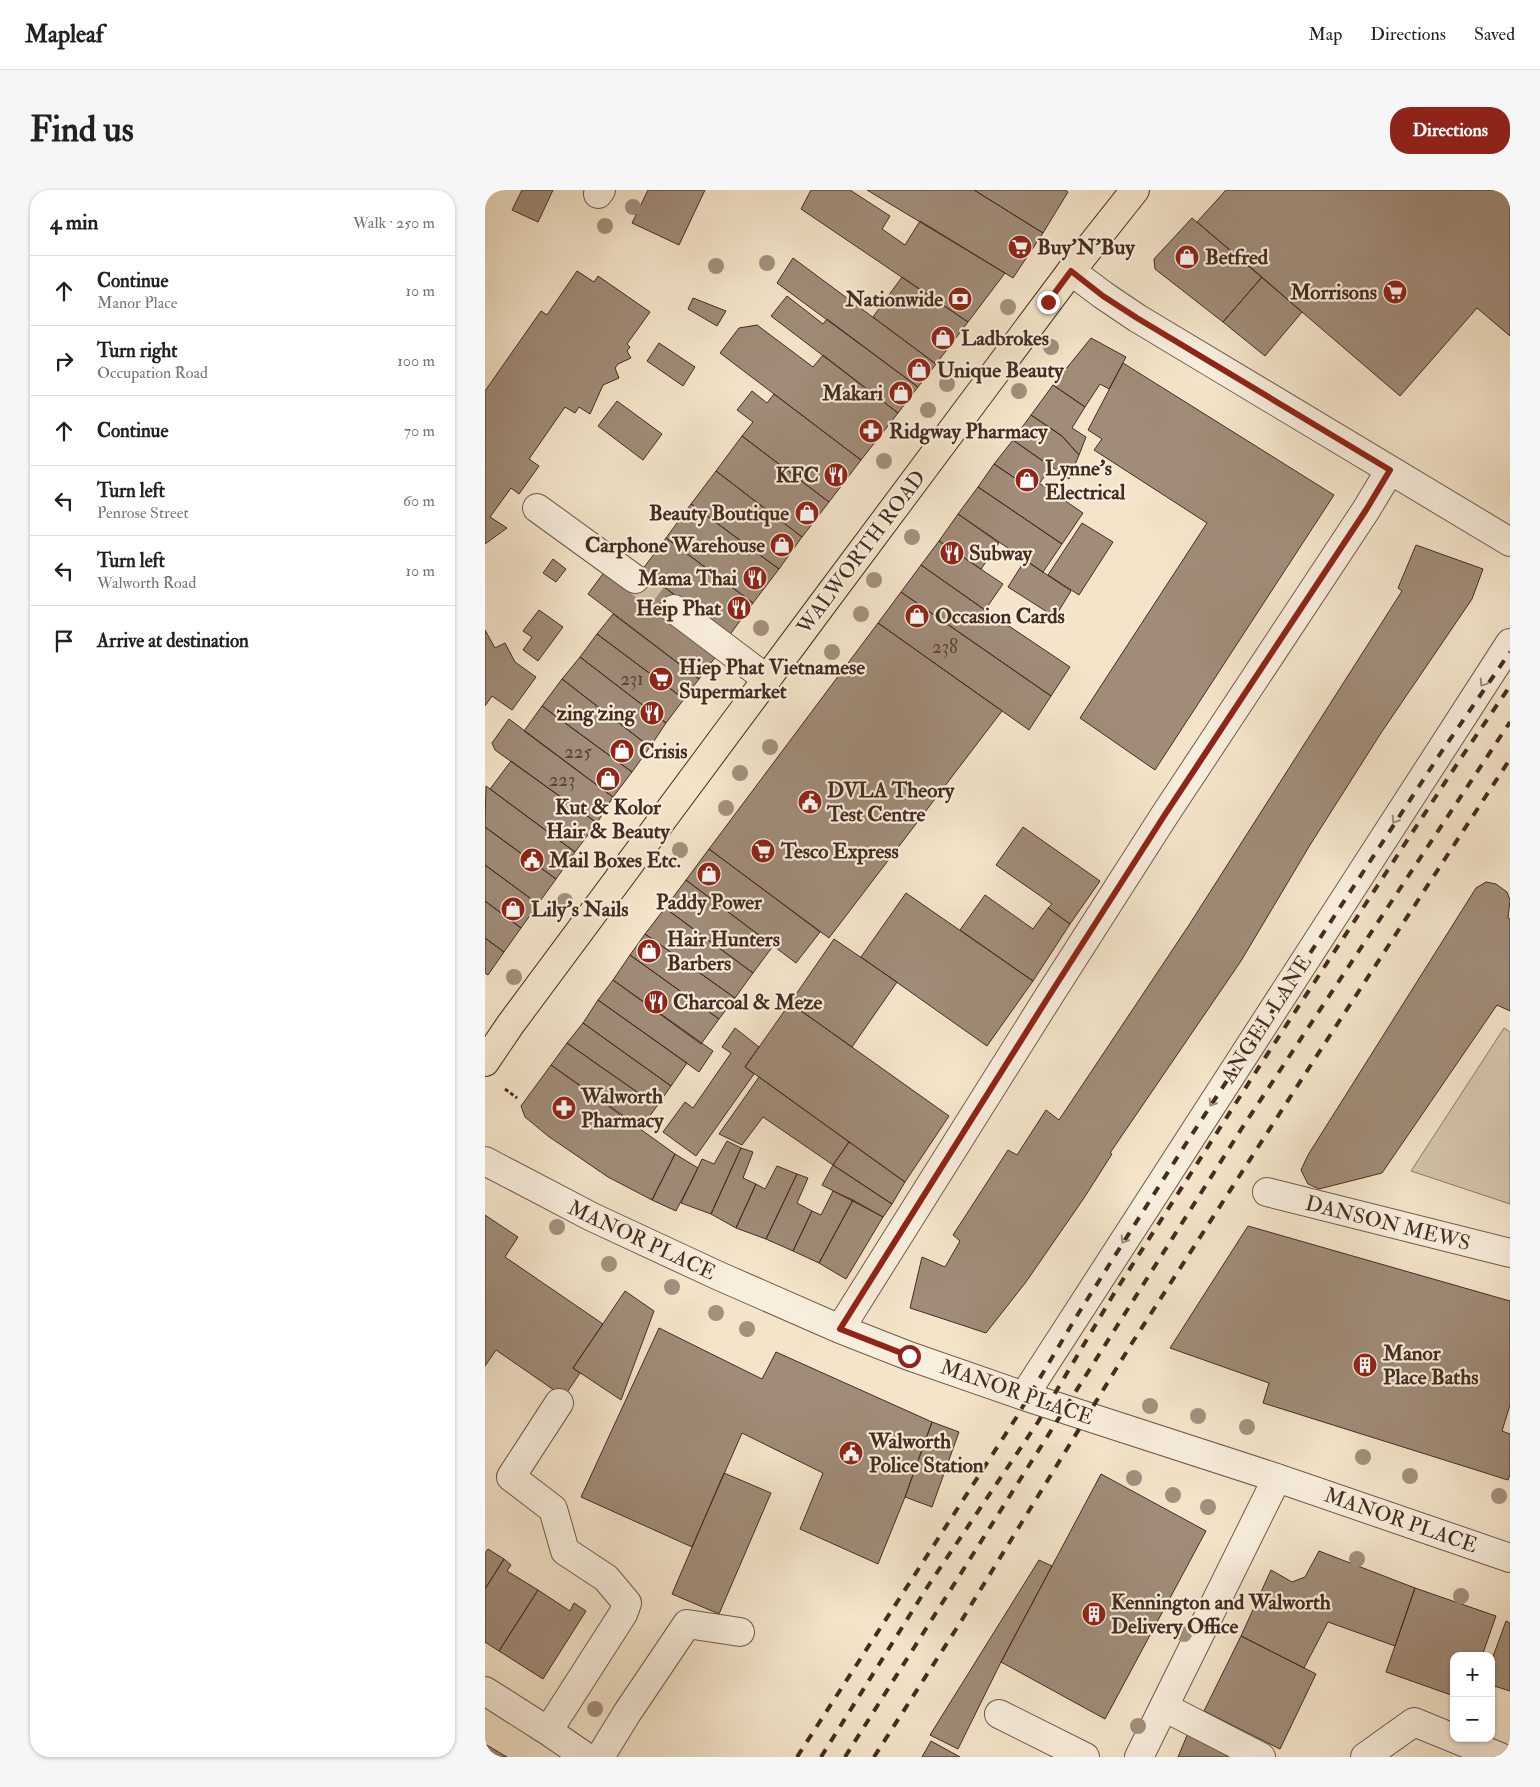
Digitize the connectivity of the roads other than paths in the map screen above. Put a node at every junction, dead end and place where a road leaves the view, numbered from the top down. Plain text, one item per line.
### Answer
1 (1135, 190) edge
2 (1071, 271) junction
3 (1390, 470) junction
4 (537, 508) dead end
5 (1510, 542) edge
6 (635, 579) tunnel mouth
7 (674, 609) tunnel mouth
8 (1510, 643) edge
9 (767, 678) junction
10 (485, 1062) edge
11 (485, 1161) edge
12 (1267, 1192) dead end
13 (1510, 1253) edge
14 (840, 1329) junction
15 (1023, 1396) junction
16 (559, 1403) dead end
17 (1277, 1478) junction
18 (1510, 1558) edge
19 (740, 1632) dead end
20 (485, 1691) edge
21 (1164, 1707) junction
22 (999, 1714) dead end
23 (565, 1747) edge
24 (600, 1757) edge
25 (1085, 1757) edge
26 (1139, 1757) edge
27 (1261, 1757) edge
28 (1365, 1757) edge
29 (1500, 1757) edge

1 - 2 main road, WALWORTH ROAD
2 - 3 street
2 - 9 main road, WALWORTH ROAD
3 - 5 street
3 - 14 street
4 - 6 street
7 - 9 street
8 -> 15 street, ANGEL LANE
9 - 10 main road, WALWORTH ROAD
11 - 14 street, MANOR PLACE
12 - 13 street, DANSON MEWS
14 - 15 street, MANOR PLACE
15 - 17 street, MANOR PLACE
16 - 23 street
17 - 18 street, MANOR PLACE
17 - 21 street
19 - 24 street
20 - 23 street
21 - 26 street
21 - 27 street
22 - 25 street
28 - 29 street

